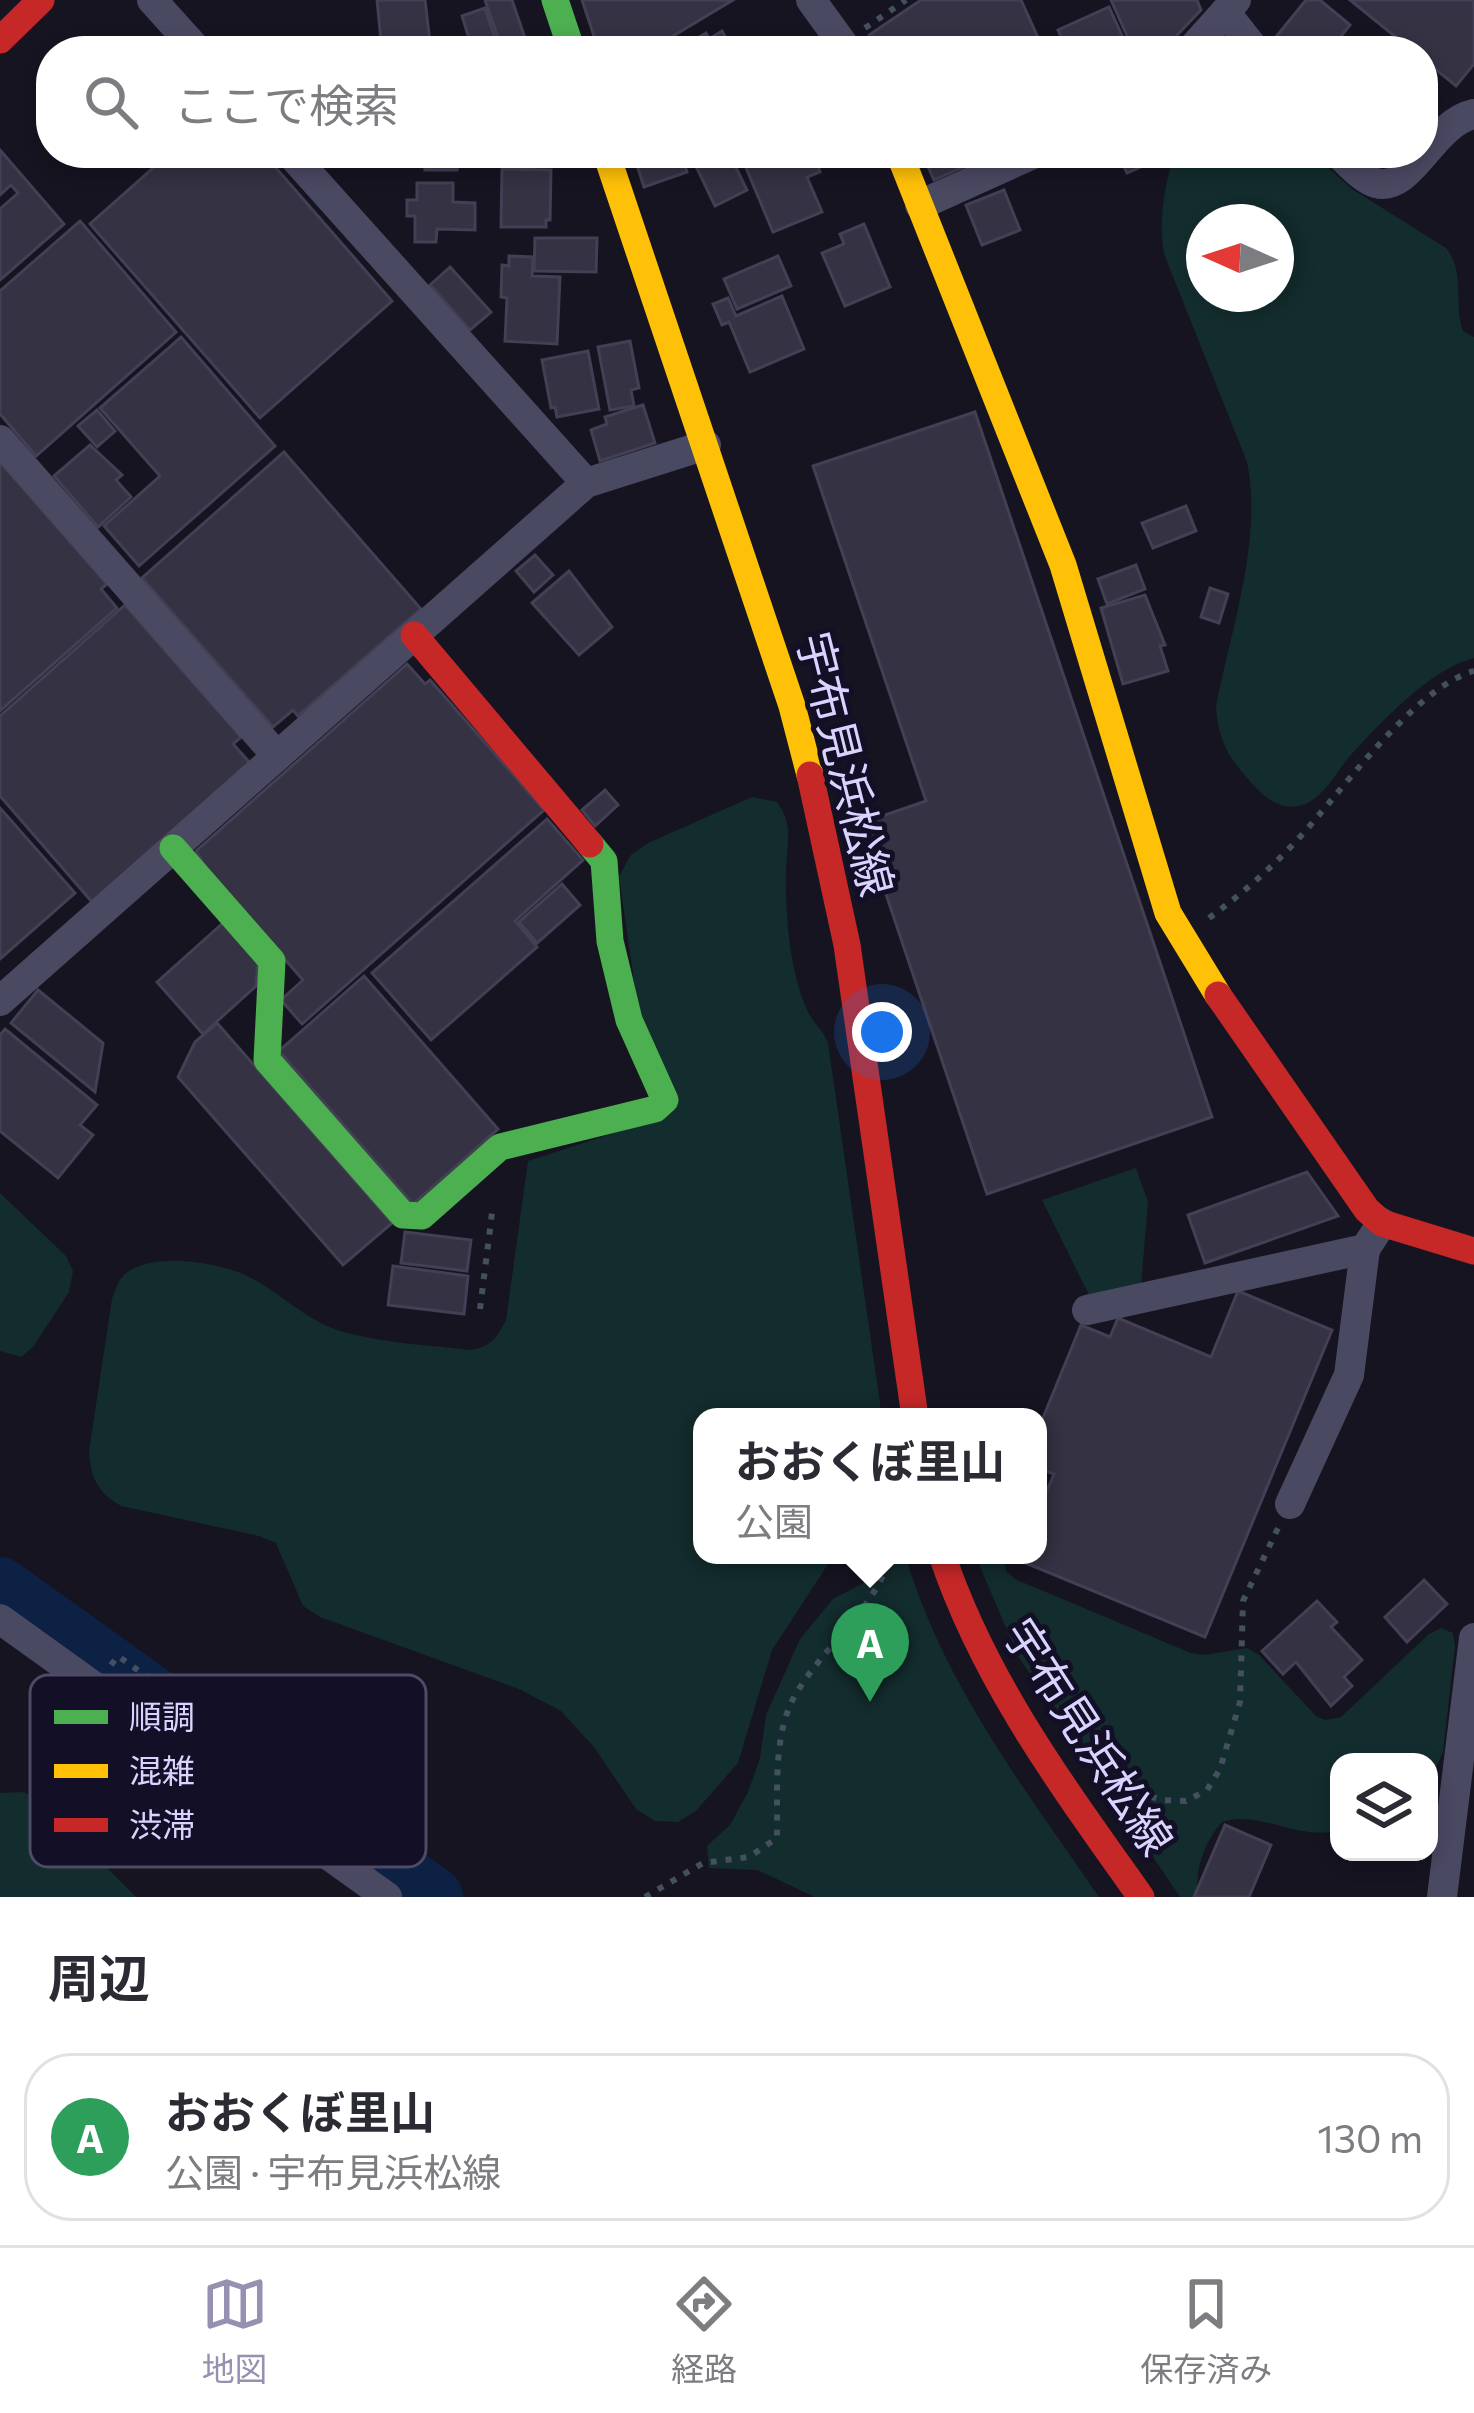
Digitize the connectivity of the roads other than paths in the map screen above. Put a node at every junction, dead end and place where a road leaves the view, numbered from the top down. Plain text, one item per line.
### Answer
1 (41, 0) edge
2 (152, 0) edge
3 (555, 0) edge
4 (811, 0) edge
5 (1231, 6) edge
6 (184, 36) edge
7 (567, 36) edge
8 (837, 36) edge
9 (1204, 36) edge
10 (1248, 36) edge
11 (0, 40) edge
12 (1474, 114) edge
13 (1438, 135) edge
14 (303, 168) edge
15 (611, 168) edge
16 (905, 168) edge
17 (1002, 168) edge
18 (1357, 168) edge
19 (1412, 168) edge
20 (920, 205) junction
21 (0, 440) edge
22 (706, 445) junction
23 (586, 483) junction
24 (414, 635) junction
25 (277, 756) junction
26 (173, 848) junction
27 (0, 1001) edge
28 (1374, 1236) junction
29 (1474, 1251) edge
30 (1087, 1310) dead end
31 (914, 1408) edge
32 (1290, 1504) road end
33 (945, 1564) edge
34 (0, 1619) edge
35 (1474, 1639) edge
36 (78, 1675) edge
37 (345, 1867) edge
38 (387, 1897) edge
39 (1141, 1897) edge
40 (1442, 1897) edge

1 - 11 street
2 - 6 street
3 - 7 street
4 - 8 street
5 - 9 street
5 - 10 street
12 - 13 street
14 - 23 street
15 - 22 street, 宇布見浜松線
16 - 20 street
17 - 20 street
18 - 19 street
20 - 28 street
21 - 25 street
22 - 23 street
22 - 31 street, 宇布見浜松線
23 - 24 street
24 - 25 street
24 - 26 street
25 - 26 street
26 - 27 street
28 - 29 street
28 - 30 street
28 - 32 street
33 - 39 street, 宇布見浜松線
34 - 36 street
35 - 40 street
37 - 38 street

